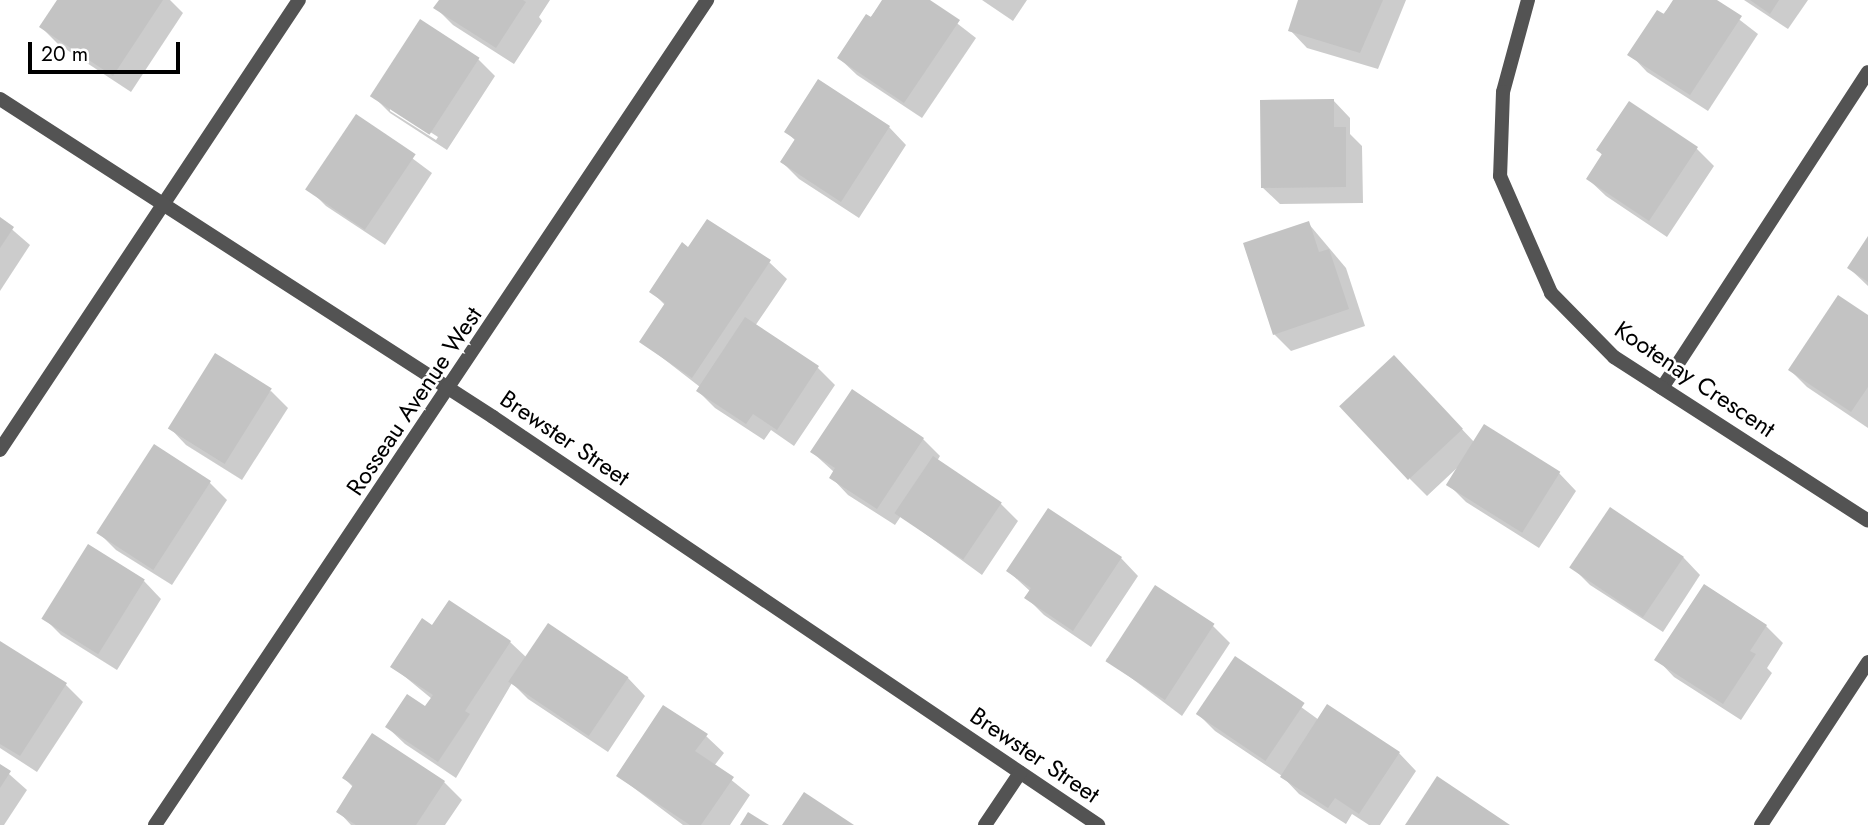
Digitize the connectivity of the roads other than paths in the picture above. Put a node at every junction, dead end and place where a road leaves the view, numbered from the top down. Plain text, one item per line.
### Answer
1 (299, 0) edge
2 (707, 0) edge
3 (1528, 0) edge
4 (1868, 72) edge
5 (0, 99) edge
6 (164, 202) junction
7 (1662, 388) junction
8 (449, 389) junction
9 (0, 450) edge
10 (1868, 521) edge
11 (1868, 662) edge
12 (1020, 773) junction
13 (155, 825) edge
14 (985, 825) edge
15 (1098, 825) edge
16 (1761, 825) edge

1 - 6 street
2 - 8 street, Rosseau Avenue West
3 - 7 street, Kootenay Crescent
4 - 7 street
5 - 6 street, Brewster Street
6 - 8 street, Brewster Street
6 - 9 street
7 - 10 street, Kootenay Crescent
8 - 12 street, Brewster Street
8 - 13 street, Rosseau Avenue West
11 - 16 street
12 - 14 street
12 - 15 street, Brewster Street

